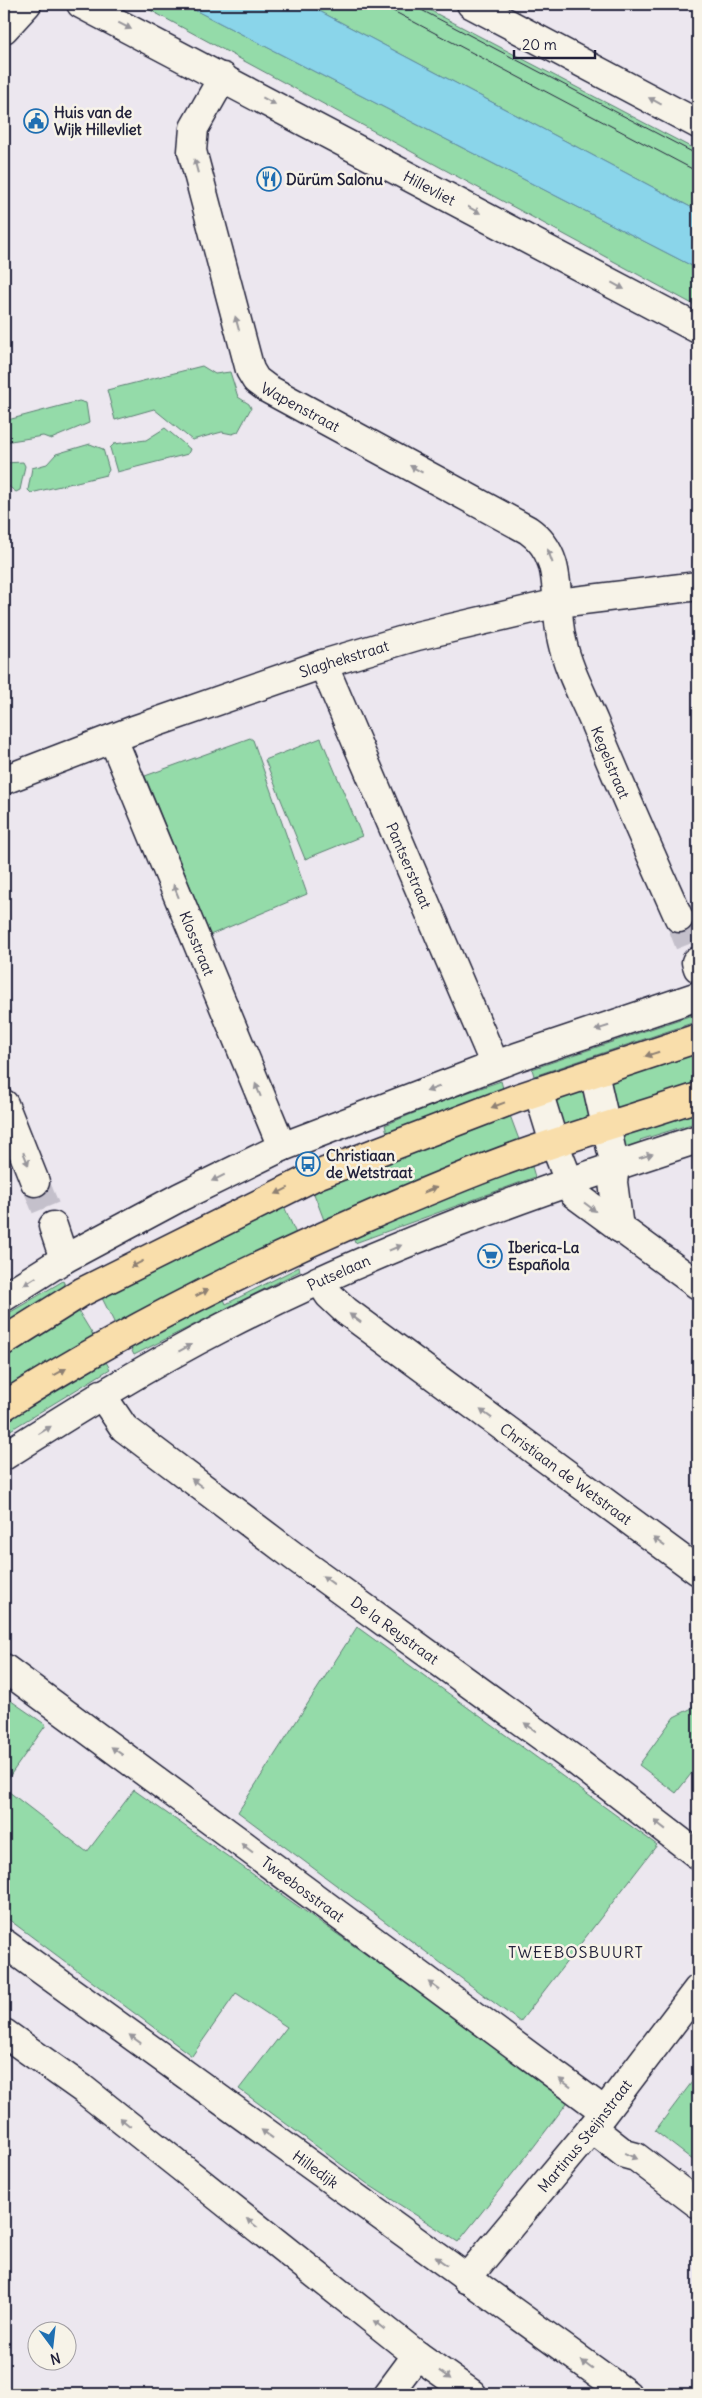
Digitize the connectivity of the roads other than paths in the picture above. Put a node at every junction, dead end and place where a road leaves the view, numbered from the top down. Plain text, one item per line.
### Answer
1 (27, 4) edge
2 (81, 4) edge
3 (471, 4) edge
4 (4, 29) edge
5 (223, 77) junction
6 (698, 124) edge
7 (698, 329) edge
8 (698, 586) edge
9 (558, 603) junction
10 (323, 664) junction
11 (113, 739) junction
12 (4, 780) edge
13 (679, 918) tunnel mouth
14 (698, 996) edge
15 (698, 1038) edge
16 (495, 1066) junction
17 (594, 1073) junction
18 (538, 1090) junction
19 (698, 1097) edge
20 (4, 1104) edge
21 (605, 1127) junction
22 (698, 1139) edge
23 (279, 1141) junction
24 (554, 1143) junction
25 (615, 1166) junction
26 (568, 1181) junction
27 (35, 1182) tunnel mouth
28 (53, 1226) tunnel mouth
29 (619, 1228) junction
30 (64, 1259) junction
31 (319, 1280) junction
32 (698, 1285) edge
33 (4, 1297) edge
34 (4, 1341) edge
35 (101, 1394) junction
36 (4, 1406) edge
37 (4, 1456) edge
38 (698, 1571) edge
39 (6, 1673) edge
40 (698, 1855) edge
41 (4, 1943) edge
42 (698, 1989) edge
43 (4, 2033) edge
44 (598, 2120) junction
45 (698, 2204) edge
46 (466, 2279) junction
47 (417, 2355) junction
48 (388, 2394) edge
49 (472, 2394) edge
50 (627, 2394) edge

1 - 4 street
2 -> 5 street, Hillevliet
6 -> 3 street
5 -> 7 street, Hillevliet
9 -> 5 street, Wapenstraat
8 - 9 street, Slaghekstraat
9 - 10 street, Slaghekstraat
9 - 13 street, Kegelstraat
10 - 11 street, Slaghekstraat
10 - 16 street, Pantserstraat
11 - 12 street, Slaghekstraat
23 -> 11 street, Klosstraat
14 -> 16 street
15 -> 17 main road
16 -> 23 street
17 - 18 main road
17 - 21 street
18 - 24 street
18 -> 34 main road
19 - 21 main road
20 -> 27 street
21 - 24 main road
21 - 25 street
25 -> 22 street, Putselaan
23 -> 30 street
24 - 26 street
36 -> 24 main road
25 - 26 street, Putselaan
25 - 29 street
26 -> 29 street
31 -> 26 street, Putselaan
28 - 30 street
29 - 32 street
30 -> 33 street
35 -> 31 street, Putselaan
38 -> 31 street, Christiaan de Wetstraat
37 -> 35 street, Putselaan
40 -> 35 street, De la Reystraat
44 -> 39 street, Tweebosstraat
46 -> 41 street, Hilledijk
42 - 44 street, Martinus Steijnstraat
47 -> 43 street
44 -> 45 street, Tweebosstraat
44 - 46 street, Martinus Steijnstraat
50 -> 46 street, Hilledijk
47 - 48 street
47 -> 49 street

